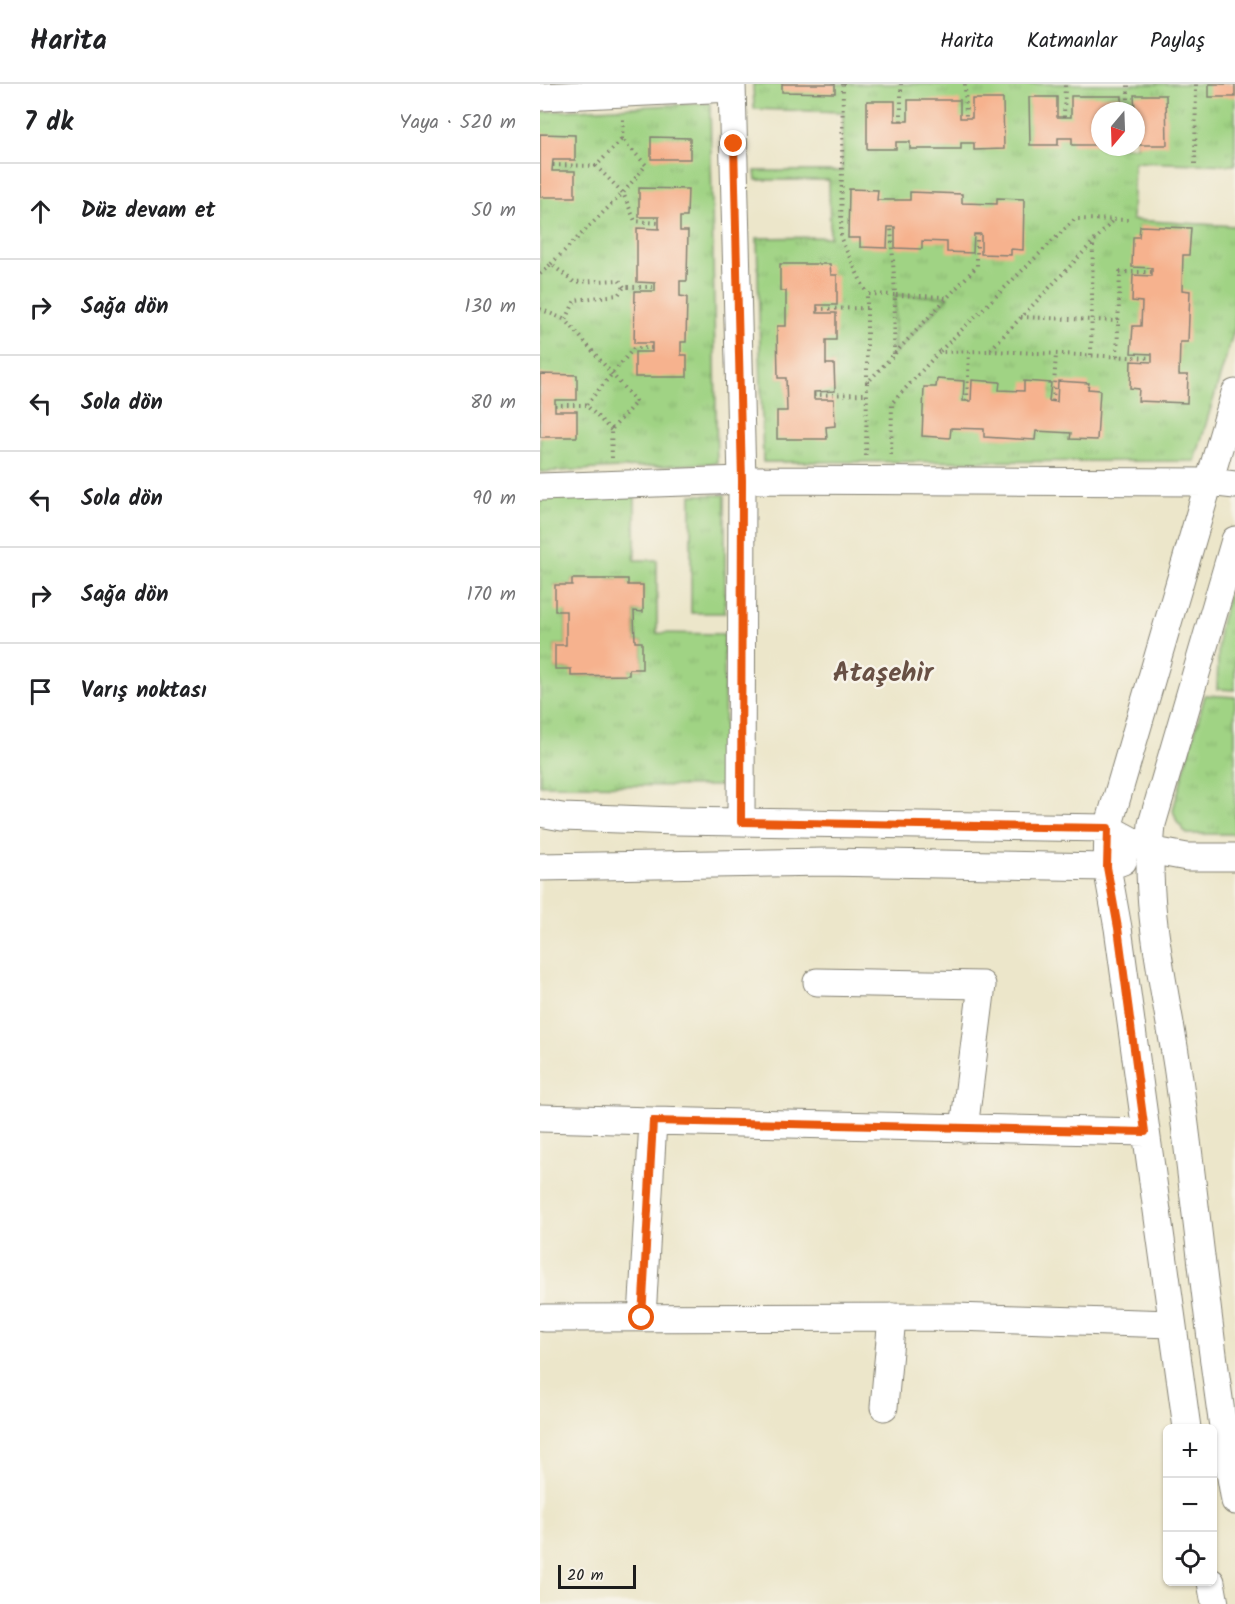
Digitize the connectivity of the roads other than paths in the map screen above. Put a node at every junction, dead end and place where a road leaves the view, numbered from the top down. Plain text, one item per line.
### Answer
1 (732, 86) edge
2 (540, 97) edge
3 (1235, 393) edge
4 (742, 480) junction
5 (1208, 482) junction
6 (1235, 485) edge
7 (540, 487) edge
8 (1235, 540) edge
9 (1218, 661) dead end
10 (1195, 677) junction
11 (540, 813) edge
12 (741, 822) junction
13 (1108, 828) junction
14 (1149, 850) junction
15 (1235, 858) edge
16 (540, 867) edge
17 (1107, 867) junction
18 (817, 982) dead end
19 (540, 1118) edge
20 (653, 1121) junction
21 (964, 1129) junction
22 (1145, 1132) junction
23 (892, 1317) junction
24 (544, 1318) dead end
25 (642, 1318) junction
26 (1171, 1324) junction
27 (884, 1407) dead end
28 (1186, 1424) edge
29 (1235, 1501) edge
30 (1212, 1586) edge
31 (1215, 1604) edge

1 - 2 street
1 - 4 street
3 - 5 street
4 - 5 street
4 - 7 street
4 - 12 street
5 - 6 street
5 - 13 street
8 - 10 street
9 - 10 street
10 - 14 street
11 - 12 street
12 - 13 street
13 - 14 street
13 - 17 street
14 - 15 street
14 - 17 street
14 - 29 street
16 - 17 street
17 - 22 street
18 - 21 street
19 - 20 street
20 - 21 street
20 - 25 street
21 - 22 street
22 - 26 street
23 - 25 street
23 - 26 street
23 - 27 street
24 - 25 street
26 - 28 street
30 - 31 street

